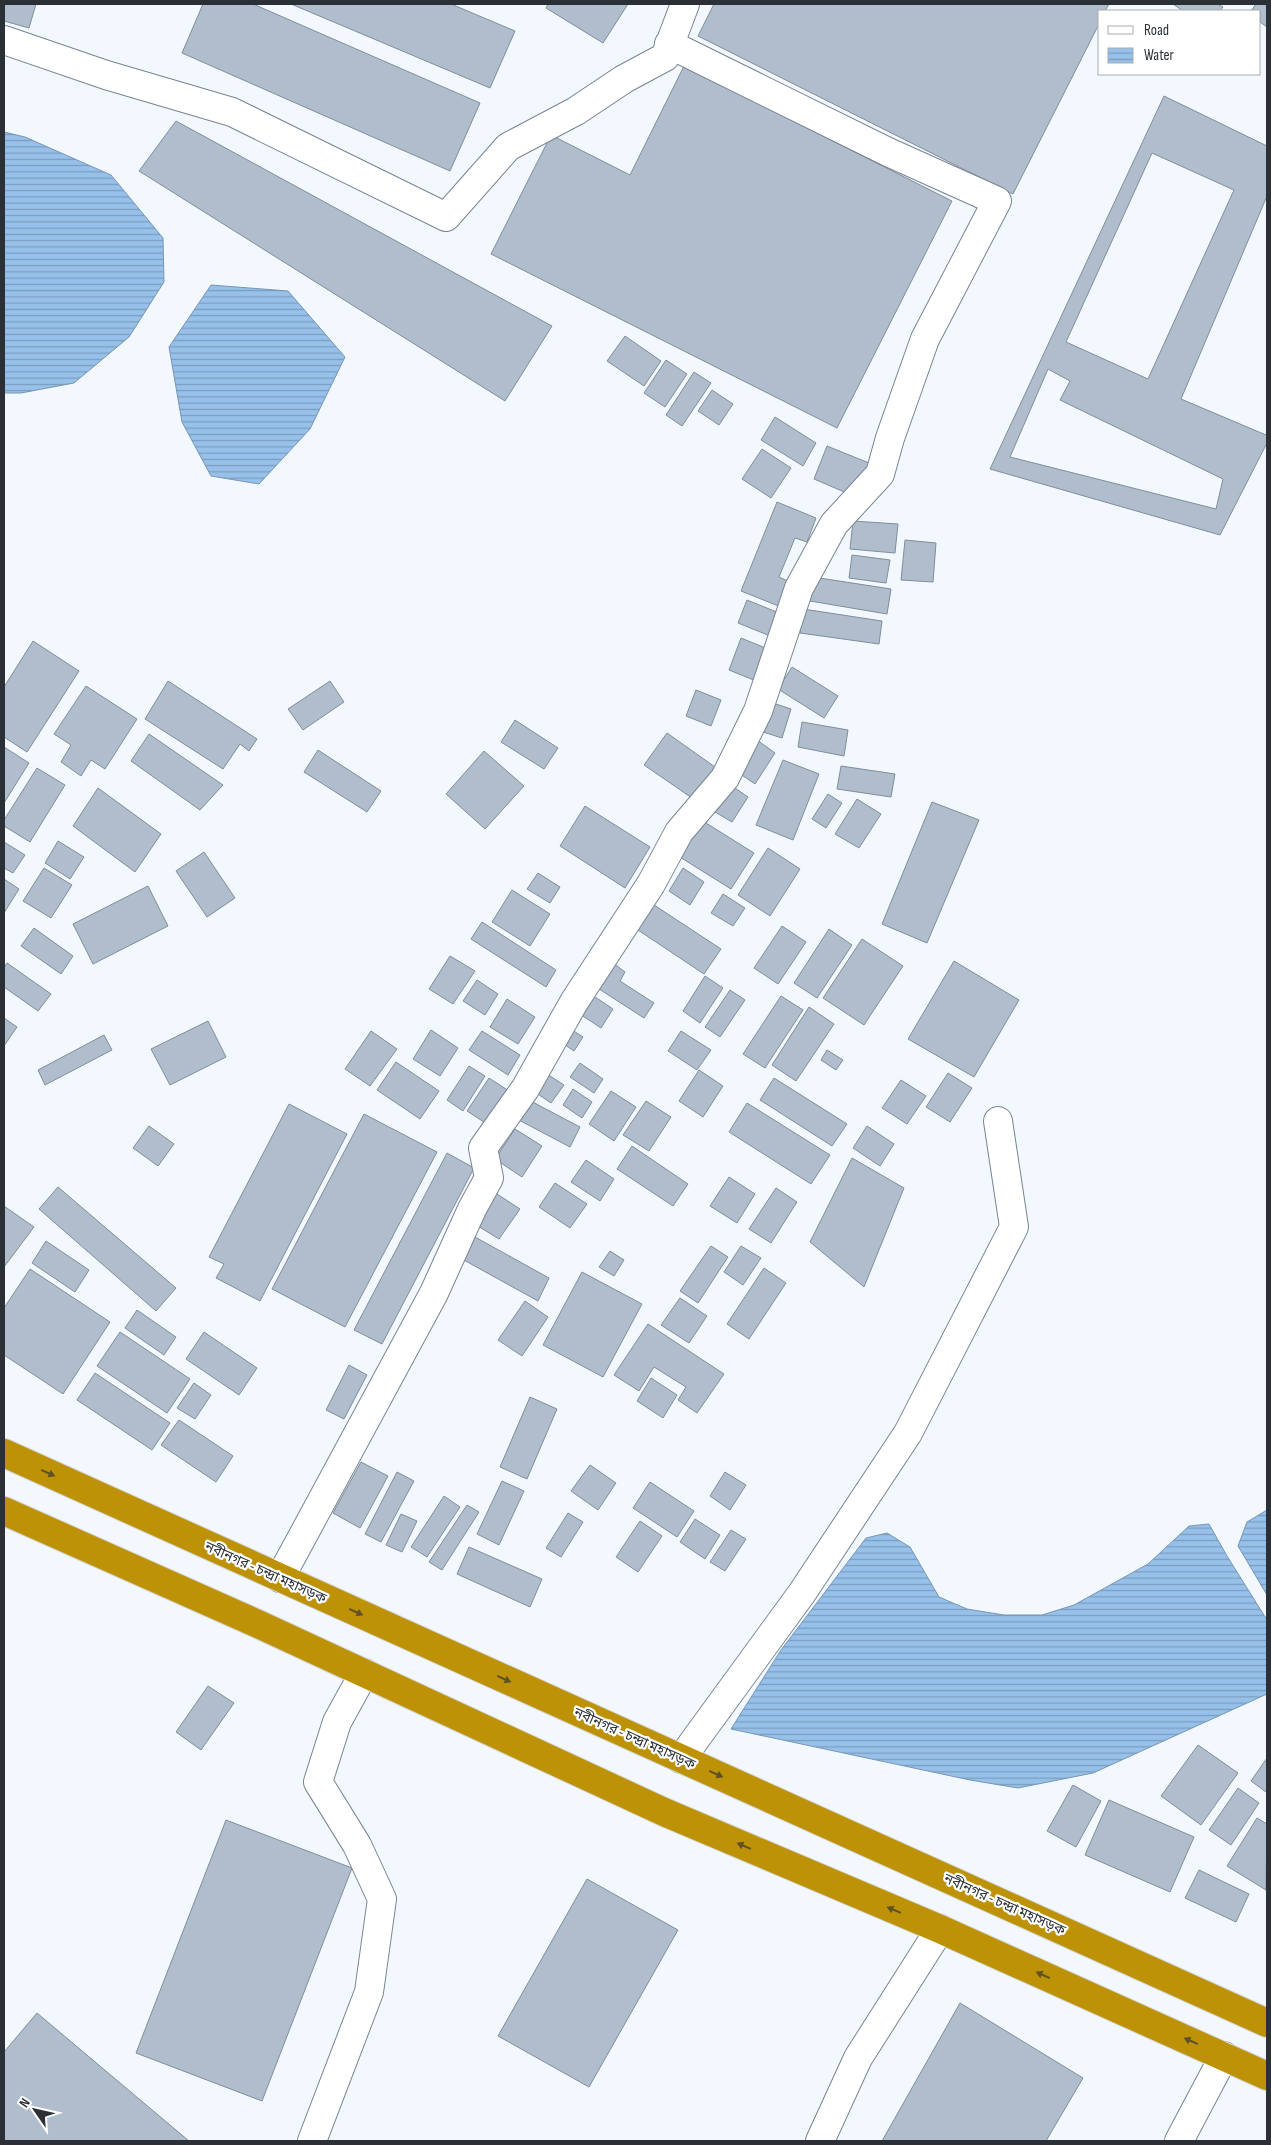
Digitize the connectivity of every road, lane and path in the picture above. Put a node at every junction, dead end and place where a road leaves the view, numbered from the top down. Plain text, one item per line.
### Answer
1 (685, 4) edge
2 (4, 40) edge
3 (669, 44) junction
4 (998, 1121) dead end
5 (4, 1453) edge
6 (4, 1511) edge
7 (280, 1578) junction
8 (364, 1673) junction
9 (682, 1759) junction
10 (940, 1929) junction
11 (1267, 2023) edge
12 (1224, 2056) junction
13 (1267, 2076) edge
14 (312, 2141) edge
15 (820, 2141) edge
16 (1179, 2141) edge

1 - 3 street
2 - 3 street
3 - 7 street
4 - 9 street
5 -> 7 highway, নবীনগর - চন্দ্রা মহাসড়ক
6 - 8 highway
7 -> 9 highway, নবীনগর - চন্দ্রা মহাসড়ক
10 -> 8 highway
8 - 14 street
9 -> 11 highway, নবীনগর - চন্দ্রা মহাসড়ক
12 -> 10 highway
10 - 15 street
12 - 13 highway
12 - 16 street

